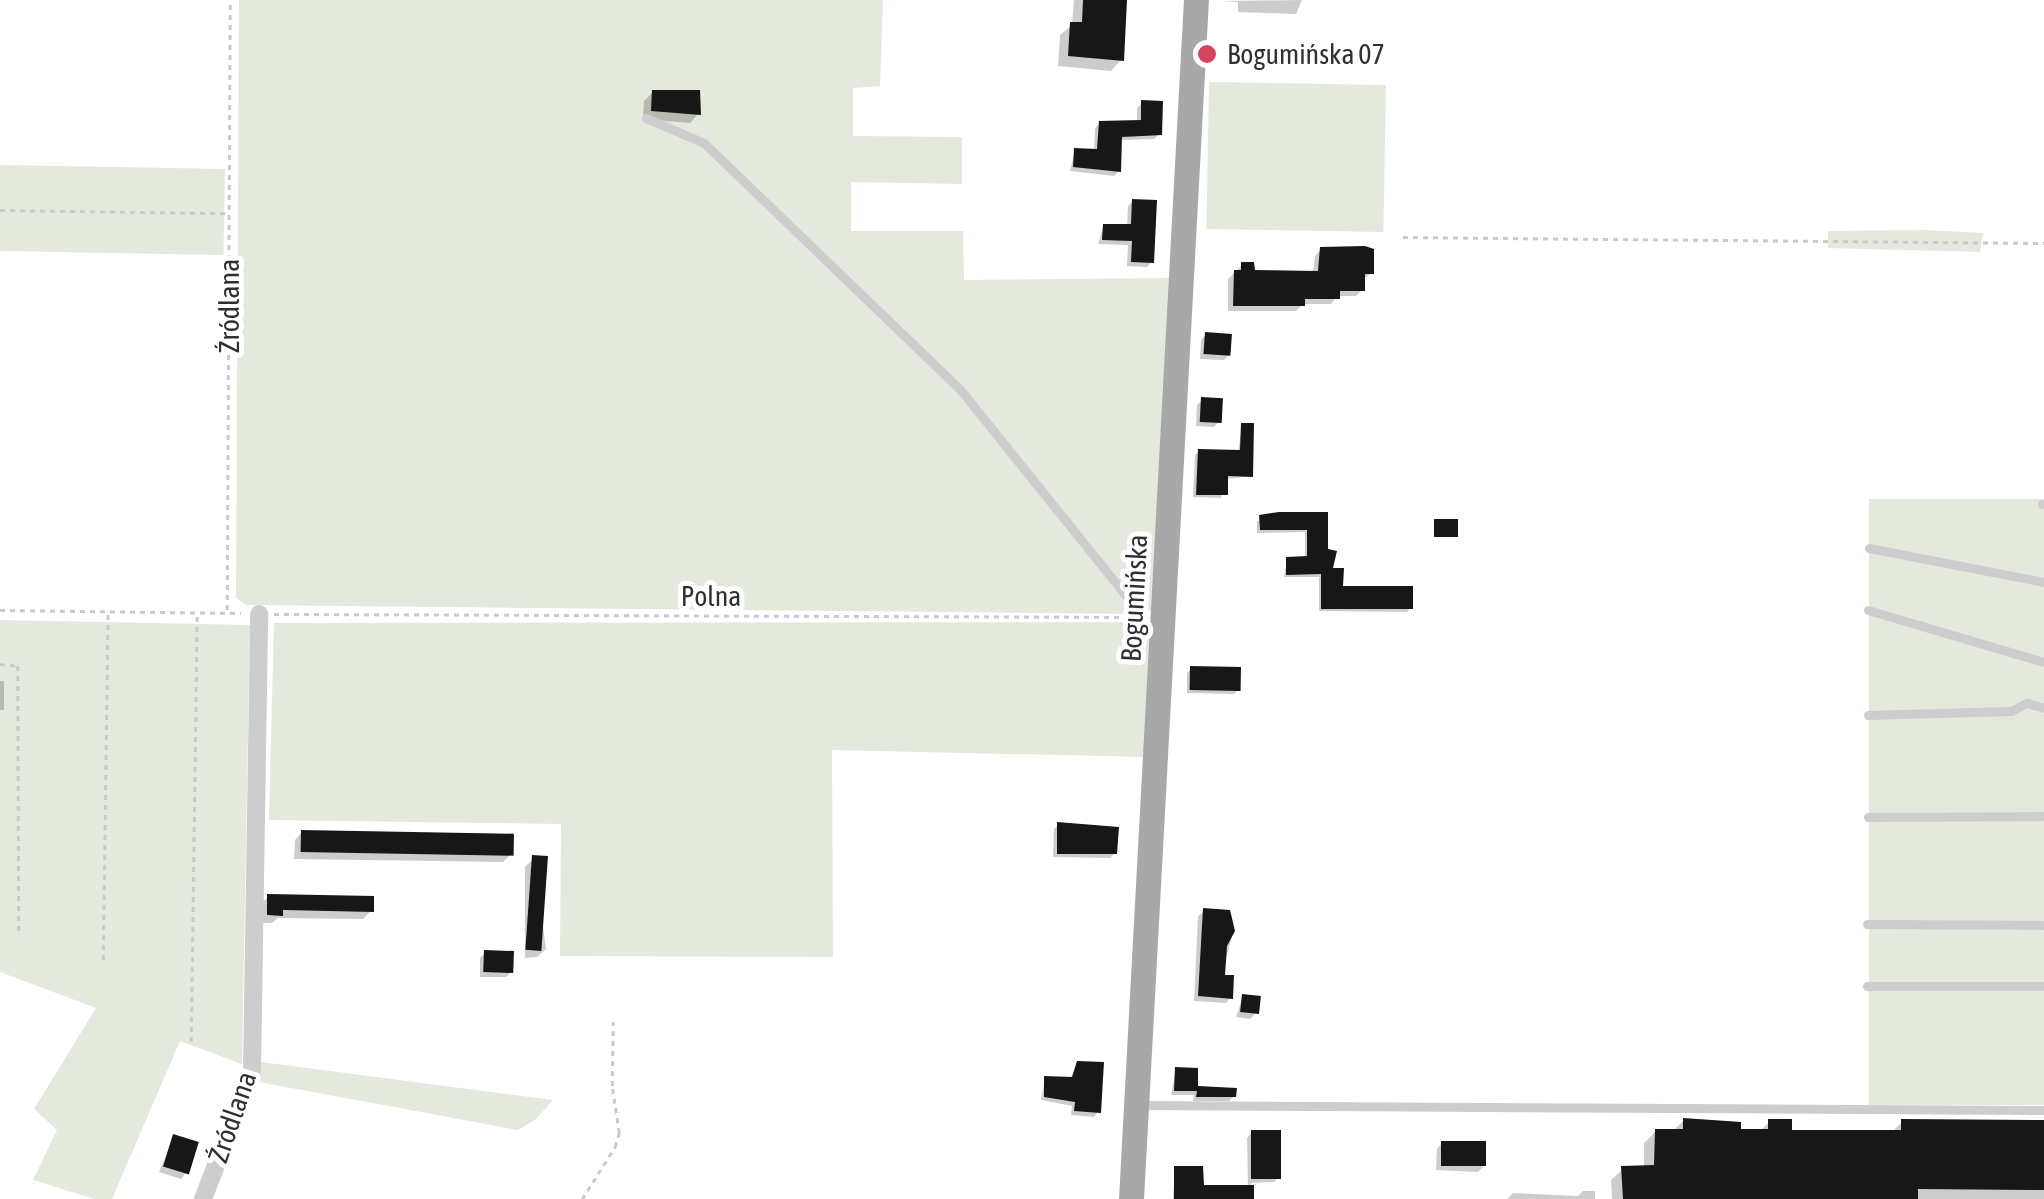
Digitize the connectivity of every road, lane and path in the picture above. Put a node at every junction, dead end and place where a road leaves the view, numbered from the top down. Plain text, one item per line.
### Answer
1 (230, 0) edge
2 (1196, 0) edge
3 (646, 118) dead end
4 (0, 210) edge
5 (229, 213) junction
6 (1403, 238) dead end
7 (2044, 243) edge
8 (1868, 548) dead end
9 (2044, 582) edge
10 (0, 610) edge
11 (1868, 610) dead end
12 (108, 611) junction
13 (196, 612) junction
14 (259, 614) joint
15 (1142, 617) joint
16 (2044, 662) edge
17 (0, 664) edge
18 (2044, 708) edge
19 (1868, 715) dead end
20 (2044, 816) edge
21 (1868, 817) dead end
22 (1867, 924) dead end
23 (2044, 925) edge
24 (19, 936) dead end
25 (103, 960) dead end
26 (1867, 986) dead end
27 (2044, 986) edge
28 (613, 1022) dead end
29 (190, 1042) dead end
30 (1136, 1105) junction
31 (2044, 1110) edge
32 (203, 1199) edge
33 (582, 1199) edge
34 (1131, 1199) edge

1 - 5 path, Źródlana
2 - 30 main road, Bogumińska
3 - 15 lane
4 - 5 path
5 - 13 path, Źródlana
6 - 7 path
8 - 9 lane
10 - 12 path
11 - 16 lane
12 - 13 path
12 - 25 path
13 - 29 path
14 - 15 path, Polna
14 - 32 street, Źródlana
17 - 24 path
18 - 19 lane
20 - 21 lane
22 - 23 lane
26 - 27 lane
28 - 33 path
30 - 31 lane
30 - 34 main road, Bogumińska

